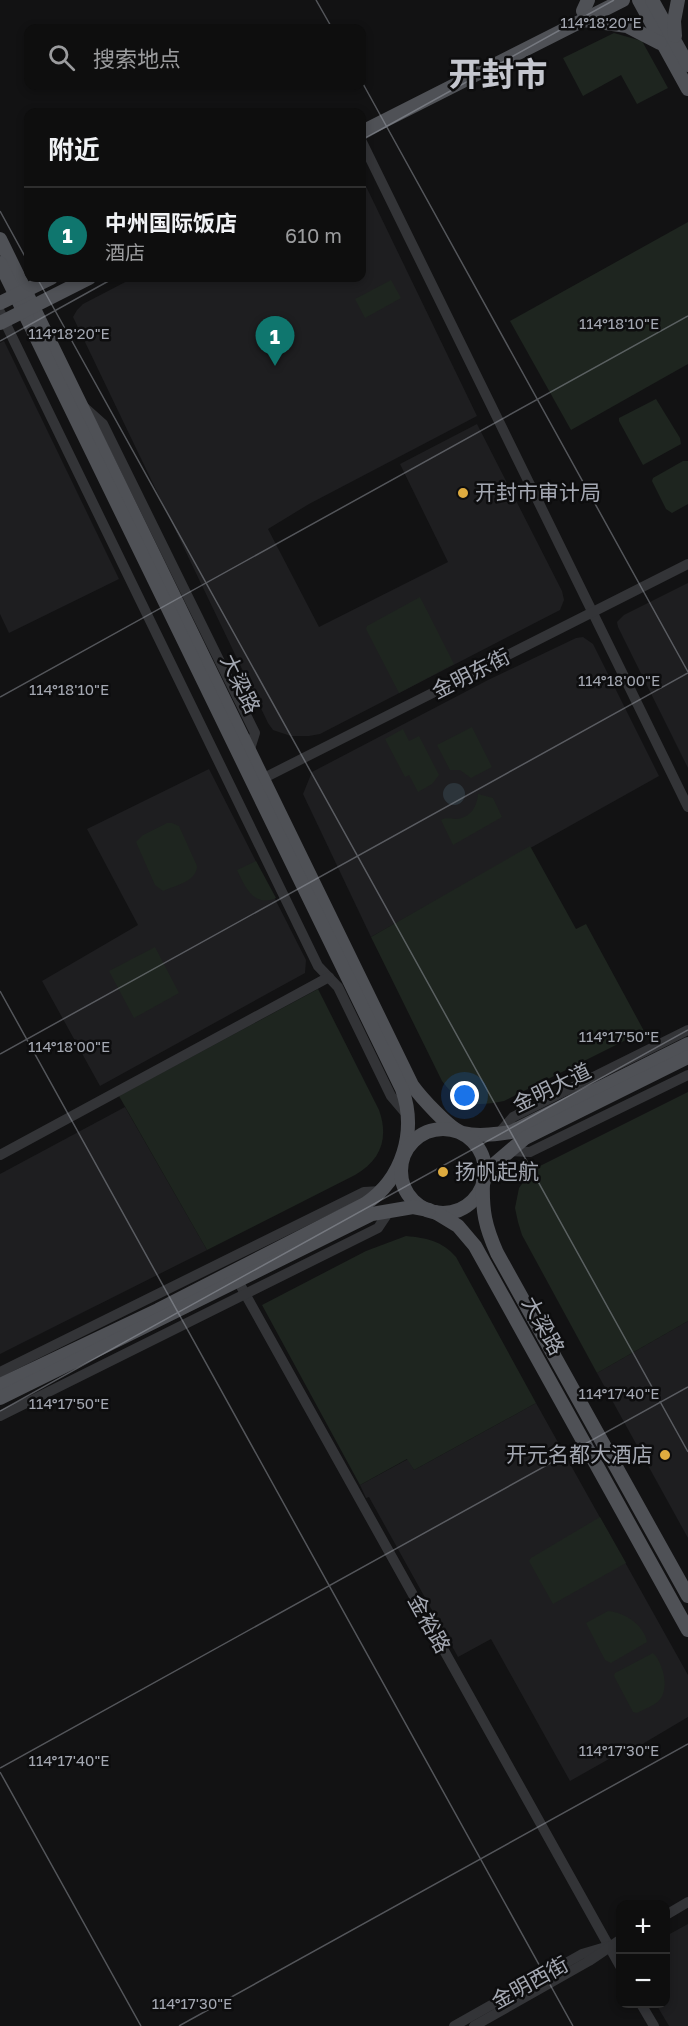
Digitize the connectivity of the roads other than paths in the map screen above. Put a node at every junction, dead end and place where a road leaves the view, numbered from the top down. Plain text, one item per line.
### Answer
1 (604, 0) edge
2 (623, 0) edge
3 (639, 0) edge
4 (652, 0) edge
5 (678, 0) edge
6 (585, 10) edge
7 (670, 44) junction
8 (688, 65) edge
9 (688, 89) edge
10 (366, 121) edge
11 (366, 130) edge
12 (366, 150) edge
13 (0, 239) edge
14 (0, 263) edge
15 (43, 282) edge
16 (81, 282) edge
17 (20, 293) junction
18 (0, 303) edge
19 (28, 309) junction
20 (1, 318) edge
21 (688, 564) edge
22 (593, 612) junction
23 (258, 781) junction
24 (688, 807) edge
25 (329, 977) junction
26 (688, 1030) edge
27 (688, 1044) edge
28 (688, 1057) edge
29 (688, 1075) edge
30 (408, 1116) junction
31 (462, 1133) junction
32 (498, 1134) junction
33 (508, 1151) junction
34 (0, 1155) edge
35 (403, 1157) junction
36 (484, 1177) junction
37 (381, 1191) junction
38 (390, 1210) junction
39 (432, 1211) junction
40 (238, 1281) junction
41 (245, 1294) junction
42 (0, 1372) edge
43 (0, 1385) edge
44 (0, 1398) edge
45 (0, 1416) edge
46 (688, 1596) edge
47 (688, 1630) edge
48 (688, 1902) edge
49 (670, 1913) edge
50 (616, 1942) edge
51 (609, 1946) junction
52 (616, 1958) edge
53 (643, 2008) edge
54 (454, 2026) edge
55 (474, 2026) edge
56 (654, 2026) edge

1 - 6 main road
2 - 6 main road
3 - 7 main road
4 - 7 main road
5 - 7 main road
6 - 7 main road
6 - 10 main road
6 - 11 main road
7 - 8 main road
7 - 9 main road
12 - 22 street
13 - 17 main road, 大梁路
14 - 17 main road, 大梁路
15 - 17 main road
16 - 19 main road
17 - 18 main road
17 - 19 main road, 大梁路
19 - 20 main road
19 - 23 main road, 大梁路
19 - 23 main road, 大梁路
20 - 25 street
21 - 22 street, 金明东街
22 - 23 street, 金明东街
22 - 24 street
23 - 30 main road, 大梁路
23 - 31 main road, 大梁路
25 - 30 street
25 - 34 street
26 - 32 street
27 - 32 main road, 金明大道
28 - 33 main road, 金明大道
29 - 33 street
30 - 35 main road, 大梁路
31 - 32 main road, 金明大道
31 - 35 main road
31 - 36 main road
33 - 36 main road, 金明大道
35 - 37 main road
35 - 39 main road
36 - 39 main road
36 - 46 main road, 大梁路
37 - 42 street
37 - 43 main road
38 - 39 main road
38 - 40 main road
38 - 41 street
39 - 47 main road, 大梁路
40 - 41 street, 金裕路
40 - 44 main road
41 - 45 street
41 - 51 street, 金裕路
48 - 49 street
50 - 51 street, 金明西街
51 - 52 street, 金裕路
51 - 54 street, 金明西街
51 - 55 street, 金明西街
53 - 56 street

